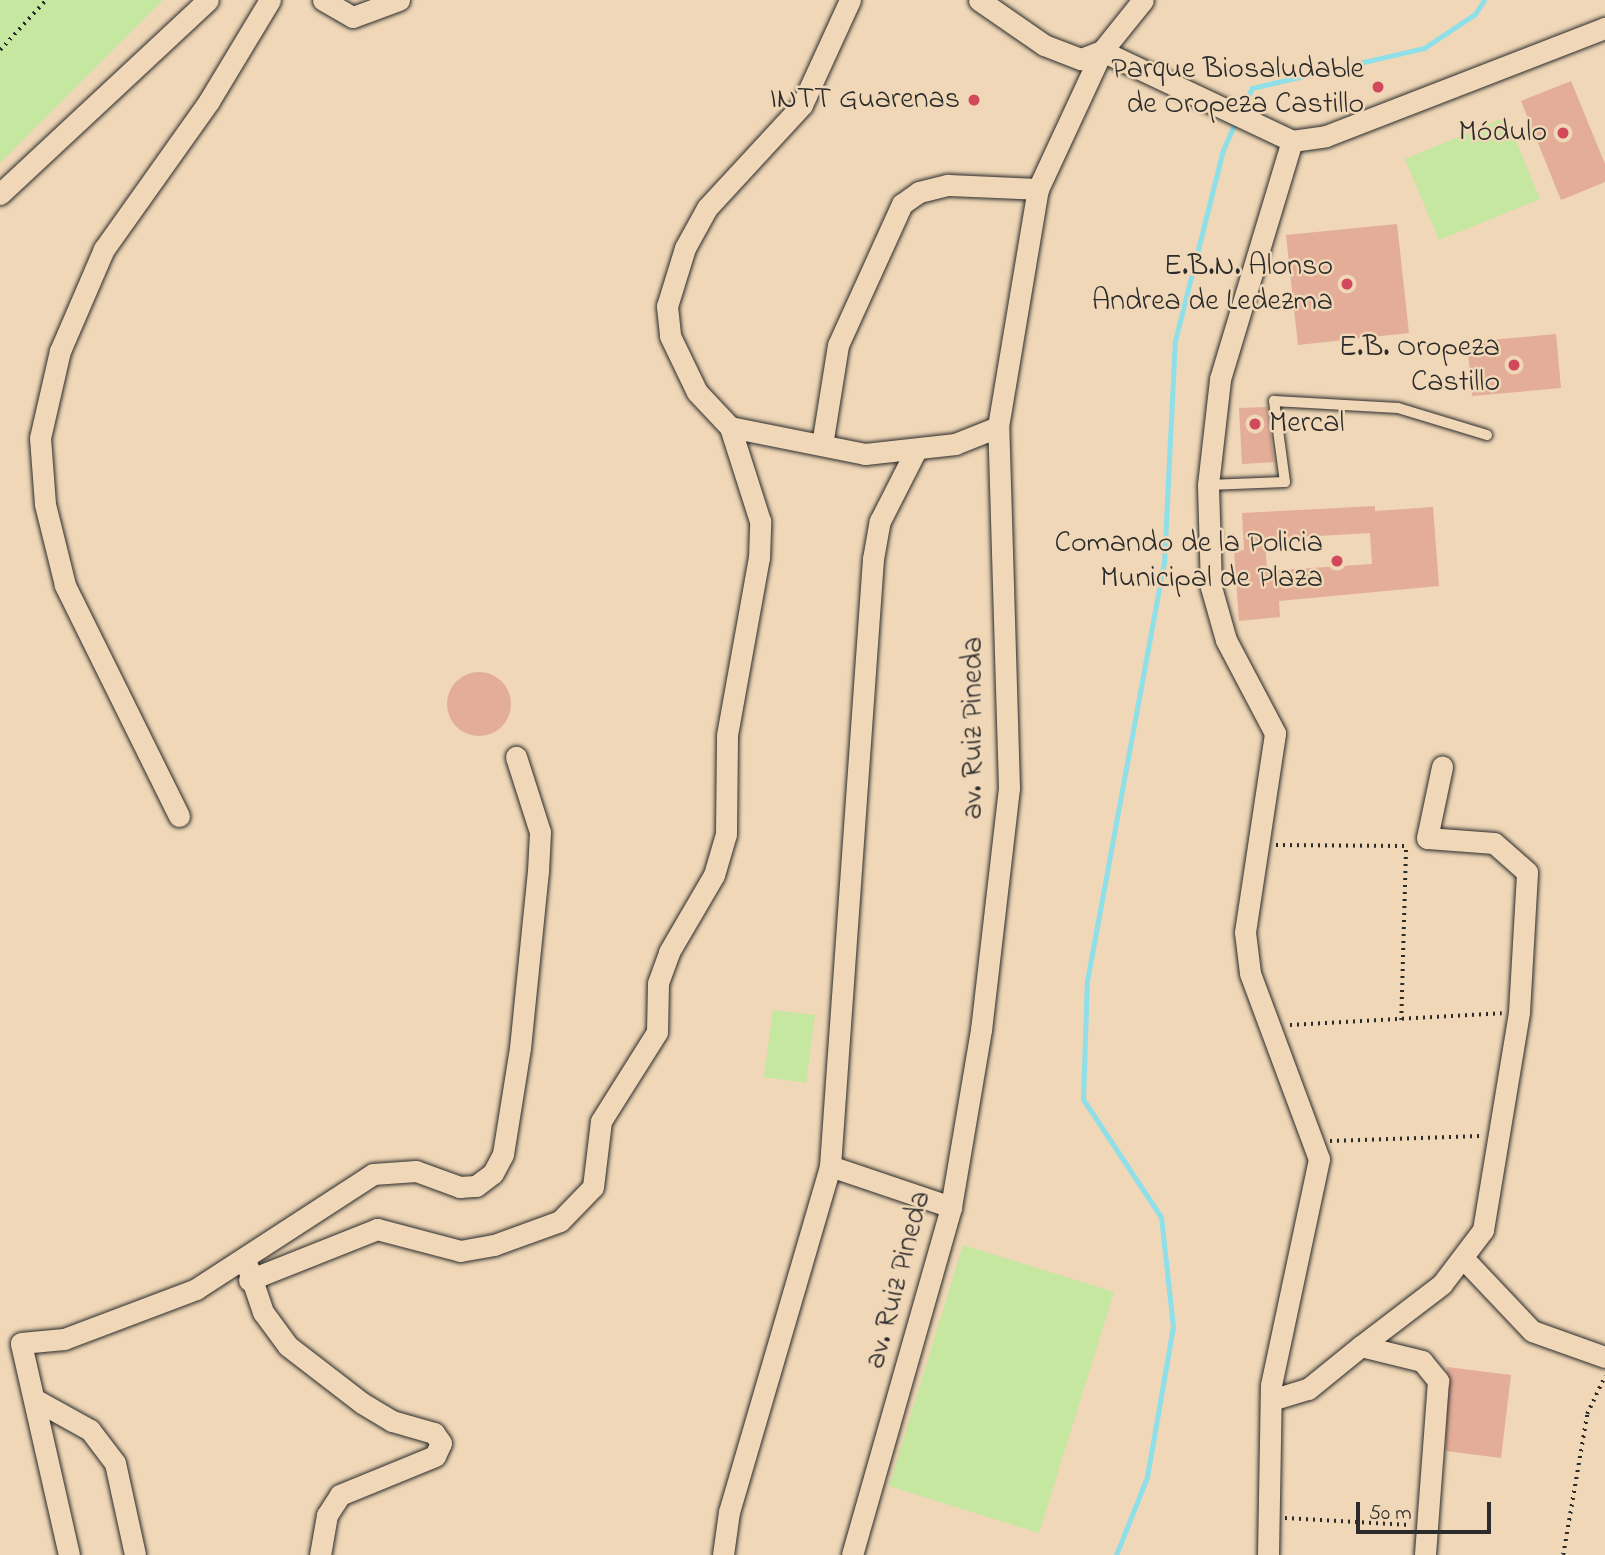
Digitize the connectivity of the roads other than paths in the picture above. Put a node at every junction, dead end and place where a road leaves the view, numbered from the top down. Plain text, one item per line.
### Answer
1 (208, 0) edge
2 (270, 0) edge
3 (323, 0) edge
4 (399, 0) edge
5 (850, 0) edge
6 (979, 0) edge
7 (1143, 0) edge
8 (1605, 28) edge
9 (1102, 51) junction
10 (1292, 141) junction
11 (1038, 189) junction
12 (0, 194) edge
13 (730, 427) junction
14 (998, 427) junction
15 (1488, 435) dead end
16 (822, 446) junction
17 (915, 452) junction
18 (1208, 485) junction
19 (516, 757) dead end
20 (1442, 767) dead end
21 (179, 816) dead end
22 (830, 1166) junction
23 (951, 1207) junction
24 (1463, 1258) junction
25 (247, 1270) junction
26 (1362, 1346) junction
27 (1605, 1357) edge
28 (34, 1399) junction
29 (1271, 1400) junction
30 (69, 1555) edge
31 (135, 1555) edge
32 (320, 1555) edge
33 (723, 1555) edge
34 (852, 1555) edge
35 (1268, 1555) edge
36 (1425, 1555) edge

1 - 12 street
2 - 21 street
3 - 4 street
5 - 13 street
6 - 9 street
7 - 9 street, av. Ruiz Pineda
8 - 10 street
9 - 10 street
9 - 11 street, av. Ruiz Pineda
10 - 18 street
11 - 14 street, av. Ruiz Pineda
11 - 16 street
13 - 16 street
13 - 25 street
14 - 17 street
14 - 23 street, av. Ruiz Pineda
15 - 18 lane
16 - 17 street
17 - 22 street
18 - 29 street
19 - 25 street
20 - 24 street
22 - 23 street
22 - 33 street
23 - 34 street, av. Ruiz Pineda
24 - 26 street
24 - 27 street
25 - 28 street
25 - 32 street
26 - 29 street
26 - 36 street
28 - 30 street
28 - 31 street
29 - 35 street

